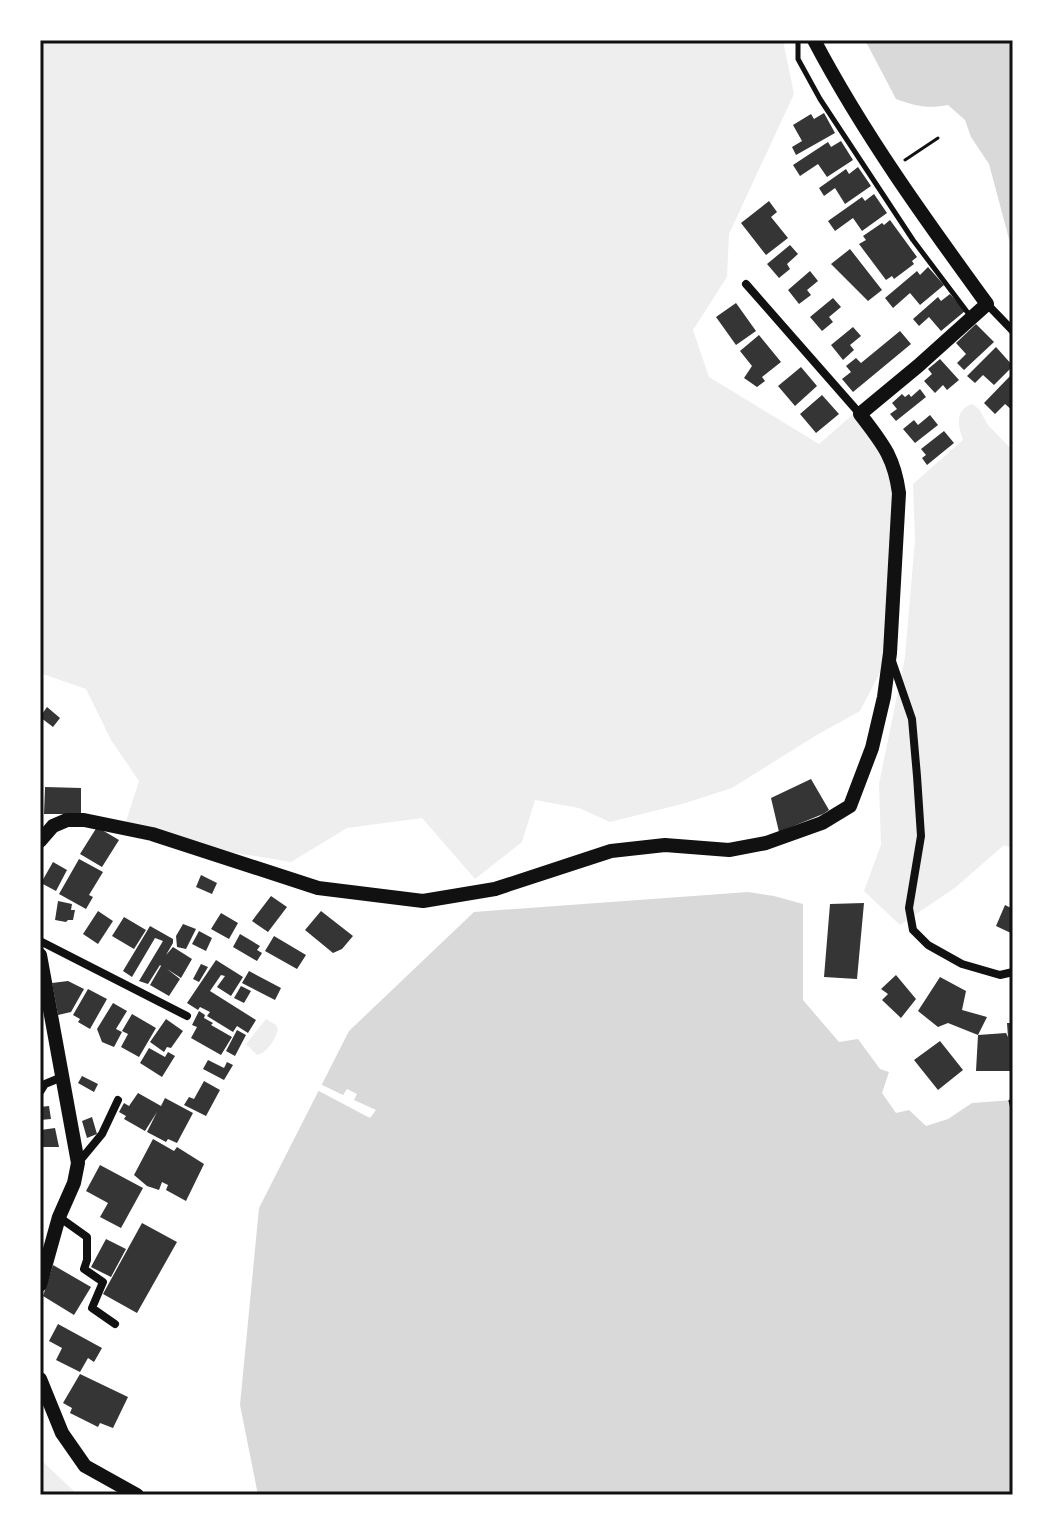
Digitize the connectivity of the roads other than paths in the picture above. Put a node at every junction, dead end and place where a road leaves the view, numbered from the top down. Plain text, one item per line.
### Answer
1 (798, 40) edge
2 (814, 40) edge
3 (746, 284) dead end
4 (987, 304) junction
5 (972, 318) junction
6 (1013, 331) edge
7 (860, 414) junction
8 (890, 653) junction
9 (40, 841) edge
10 (40, 941) edge
11 (40, 955) edge
12 (1013, 972) edge
13 (187, 1016) dead end
14 (62, 1077) junction
15 (40, 1092) edge
16 (118, 1100) dead end
17 (78, 1163) junction
18 (59, 1217) junction
19 (40, 1285) edge
20 (115, 1324) dead end
21 (40, 1379) edge
22 (137, 1495) edge

1 - 5 lane
2 - 4 main road
3 - 7 street
4 - 5 main road
4 - 6 street
5 - 7 main road
7 - 8 main road
8 - 9 main road
8 - 12 street
10 - 13 street
11 - 14 main road
14 - 15 street
14 - 17 main road
16 - 17 street
17 - 18 main road
18 - 19 main road
18 - 20 street
21 - 22 main road

